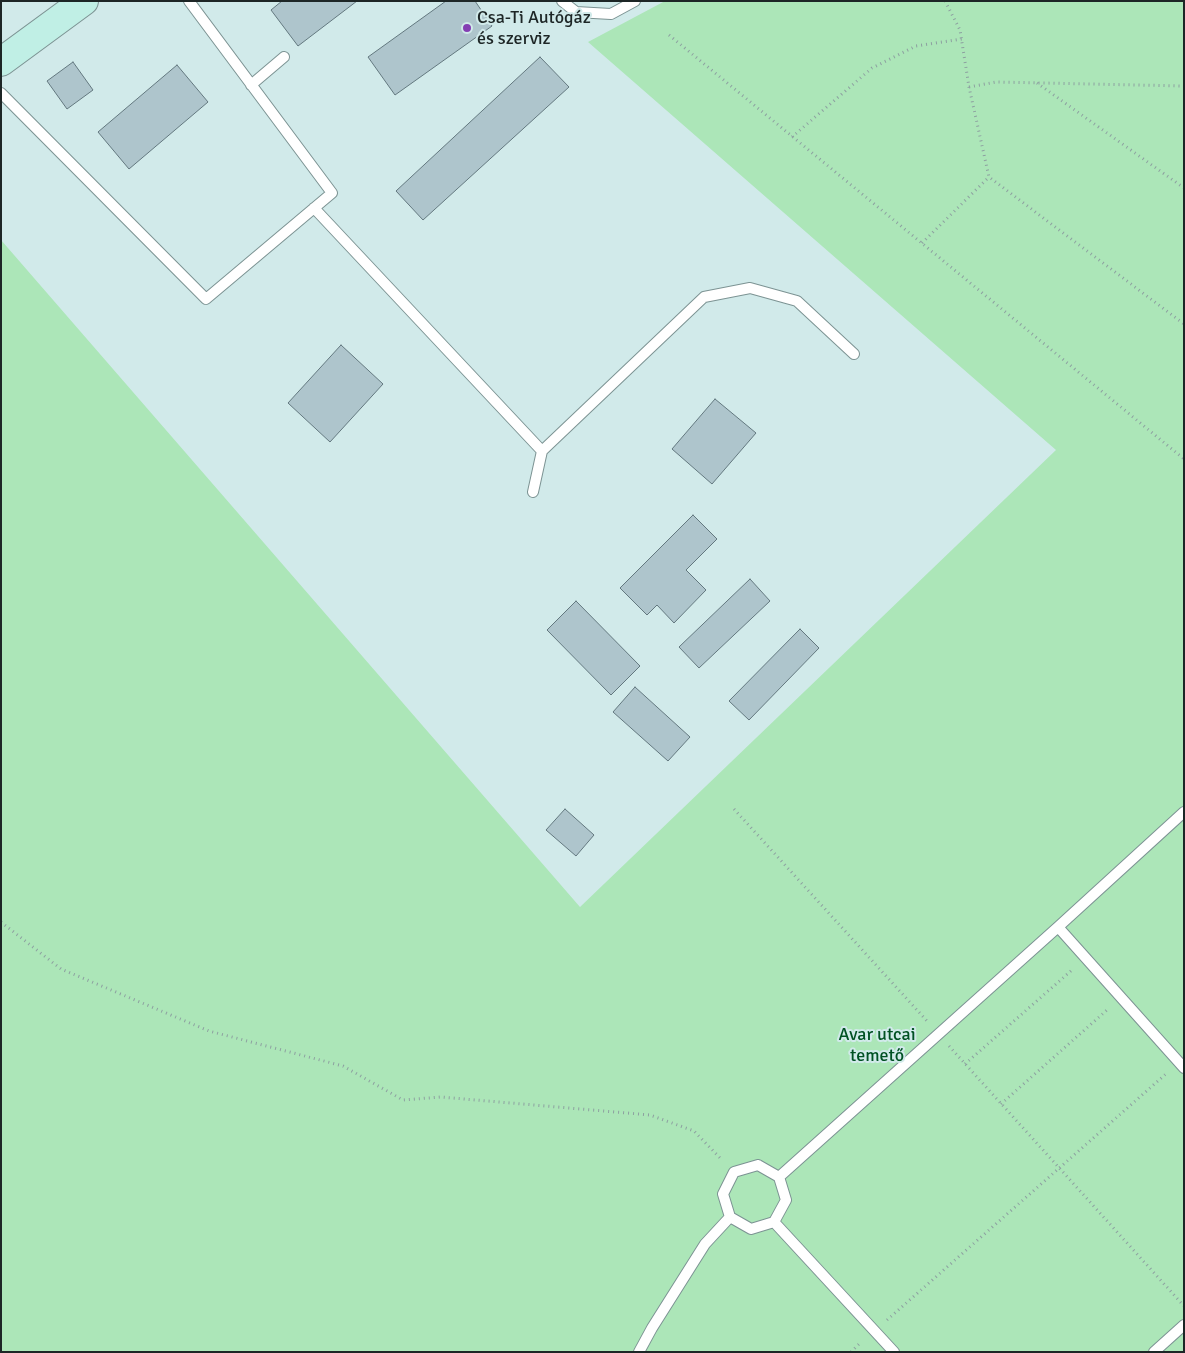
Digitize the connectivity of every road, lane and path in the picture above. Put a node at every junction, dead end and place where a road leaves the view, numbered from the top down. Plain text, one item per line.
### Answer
1 (84, 1) edge
2 (189, 1) edge
3 (562, 1) edge
4 (635, 1) edge
5 (945, 1) edge
6 (669, 35) dead end
7 (962, 39) junction
8 (284, 57) dead end
9 (1, 62) edge
10 (1037, 83) junction
11 (251, 85) junction
12 (1184, 86) edge
13 (969, 87) junction
14 (1, 93) edge
15 (792, 137) junction
16 (989, 177) junction
17 (1184, 188) edge
18 (314, 208) junction
19 (921, 243) junction
20 (1184, 324) edge
21 (854, 354) dead end
22 (542, 451) junction
23 (1184, 459) edge
24 (534, 492) dead end
25 (734, 809) dead end
26 (1184, 812) edge
27 (1, 922) edge
28 (1058, 927) junction
29 (1086, 958) junction
30 (1121, 997) junction
31 (938, 1034) junction
32 (965, 1064) junction
33 (1181, 1065) edge
34 (1001, 1104) junction
35 (1059, 1168) junction
36 (734, 1172) junction
37 (779, 1177) junction
38 (730, 1217) junction
39 (774, 1222) junction
40 (1184, 1306) edge
41 (1184, 1325) edge
42 (874, 1331) junction
43 (639, 1352) edge
44 (851, 1352) edge
45 (894, 1352) edge
46 (1154, 1352) edge

1 - 9 main road
2 - 11 lane
3 - 4 lane
5 - 7 path
6 - 15 path
7 - 13 path
7 - 15 path
8 - 11 lane
10 - 12 path
10 - 13 path
10 - 17 path
11 - 18 lane
13 - 16 path
14 - 18 lane
15 - 19 path
16 - 19 path
16 - 20 path
18 - 22 lane
19 - 23 path
21 - 22 lane
22 - 24 lane
25 - 31 path
26 - 28 lane
27 - 36 path
28 - 29 lane
28 - 31 lane
29 - 30 lane
29 - 32 path
30 - 33 lane
30 - 34 path
31 - 32 path
31 - 37 lane
32 - 34 path
33 - 35 path
34 - 35 path
35 - 40 path
35 - 42 path
36 - 37 lane
36 - 38 lane
37 - 39 lane
38 - 39 lane
38 - 43 lane
39 - 42 lane
41 - 46 lane
42 - 44 path
42 - 45 lane

